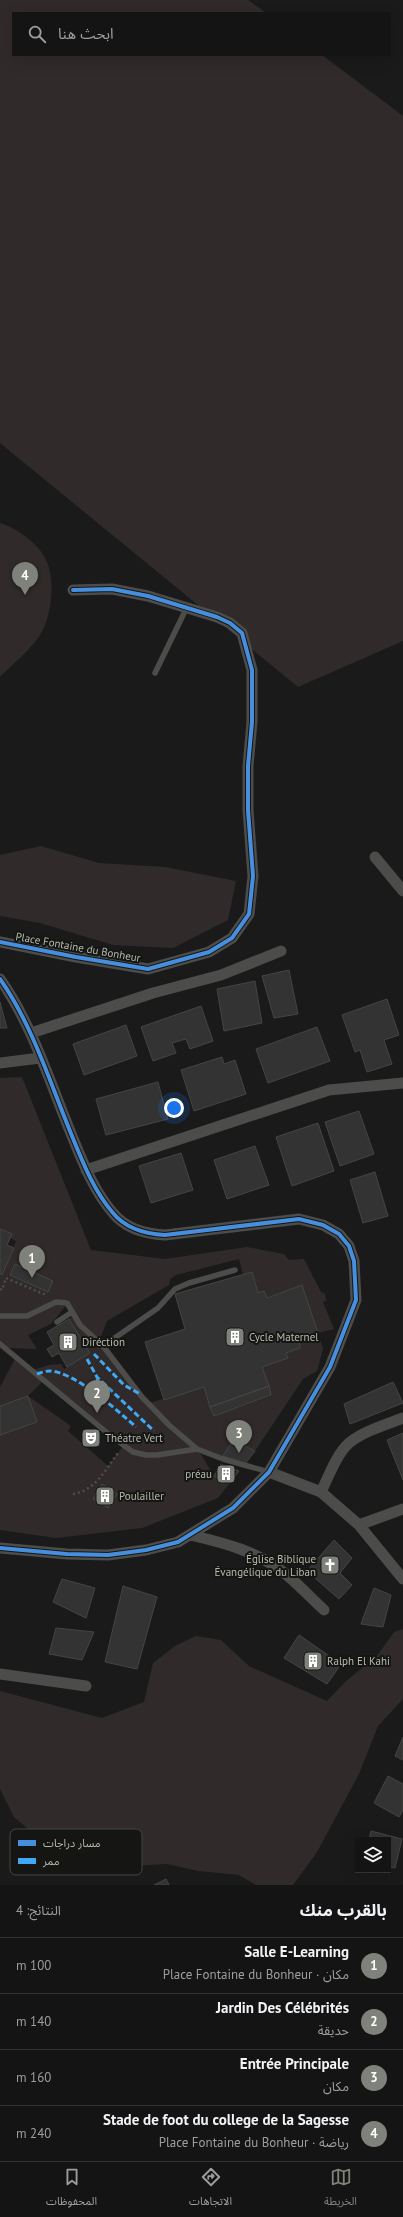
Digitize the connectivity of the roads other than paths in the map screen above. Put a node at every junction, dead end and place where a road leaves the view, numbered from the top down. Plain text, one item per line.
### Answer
1 (73, 590) dead end
2 (187, 607) junction
3 (155, 673) dead end
4 (375, 857) dead end
5 (403, 891) edge
6 (0, 942) edge
7 (281, 951) dead end
8 (0, 979) edge
9 (31, 1034) junction
10 (40, 1058) junction
11 (0, 1062) edge
12 (403, 1083) edge
13 (86, 1170) junction
14 (235, 1270) dead end
15 (72, 1312) junction
16 (0, 1316) edge
17 (57, 1322) dead end
18 (0, 1344) edge
19 (103, 1346) junction
20 (403, 1418) edge
21 (197, 1449) junction
22 (269, 1472) junction
23 (321, 1492) junction
24 (403, 1509) edge
25 (360, 1525) junction
26 (190, 1535) junction
27 (0, 1548) edge
28 (403, 1579) edge
29 (324, 1610) dead end
30 (0, 1674) edge
31 (86, 1686) dead end

1 - 2 street, Place Fontaine du Bonheur
2 - 3 lane
2 - 6 street, Place Fontaine du Bonheur
4 - 5 street
7 - 9 street
8 - 9 street
9 - 10 street
10 - 11 street
10 - 13 street
12 - 13 street
13 - 22 street
14 - 19 lane
15 - 16 lane
15 - 17 lane
15 - 19 lane
18 - 21 lane
19 - 21 lane
20 - 23 street
21 - 22 lane
22 - 23 street
22 - 26 street
23 - 25 street
24 - 25 street
25 - 28 street
26 - 27 street
26 - 29 street
30 - 31 street

